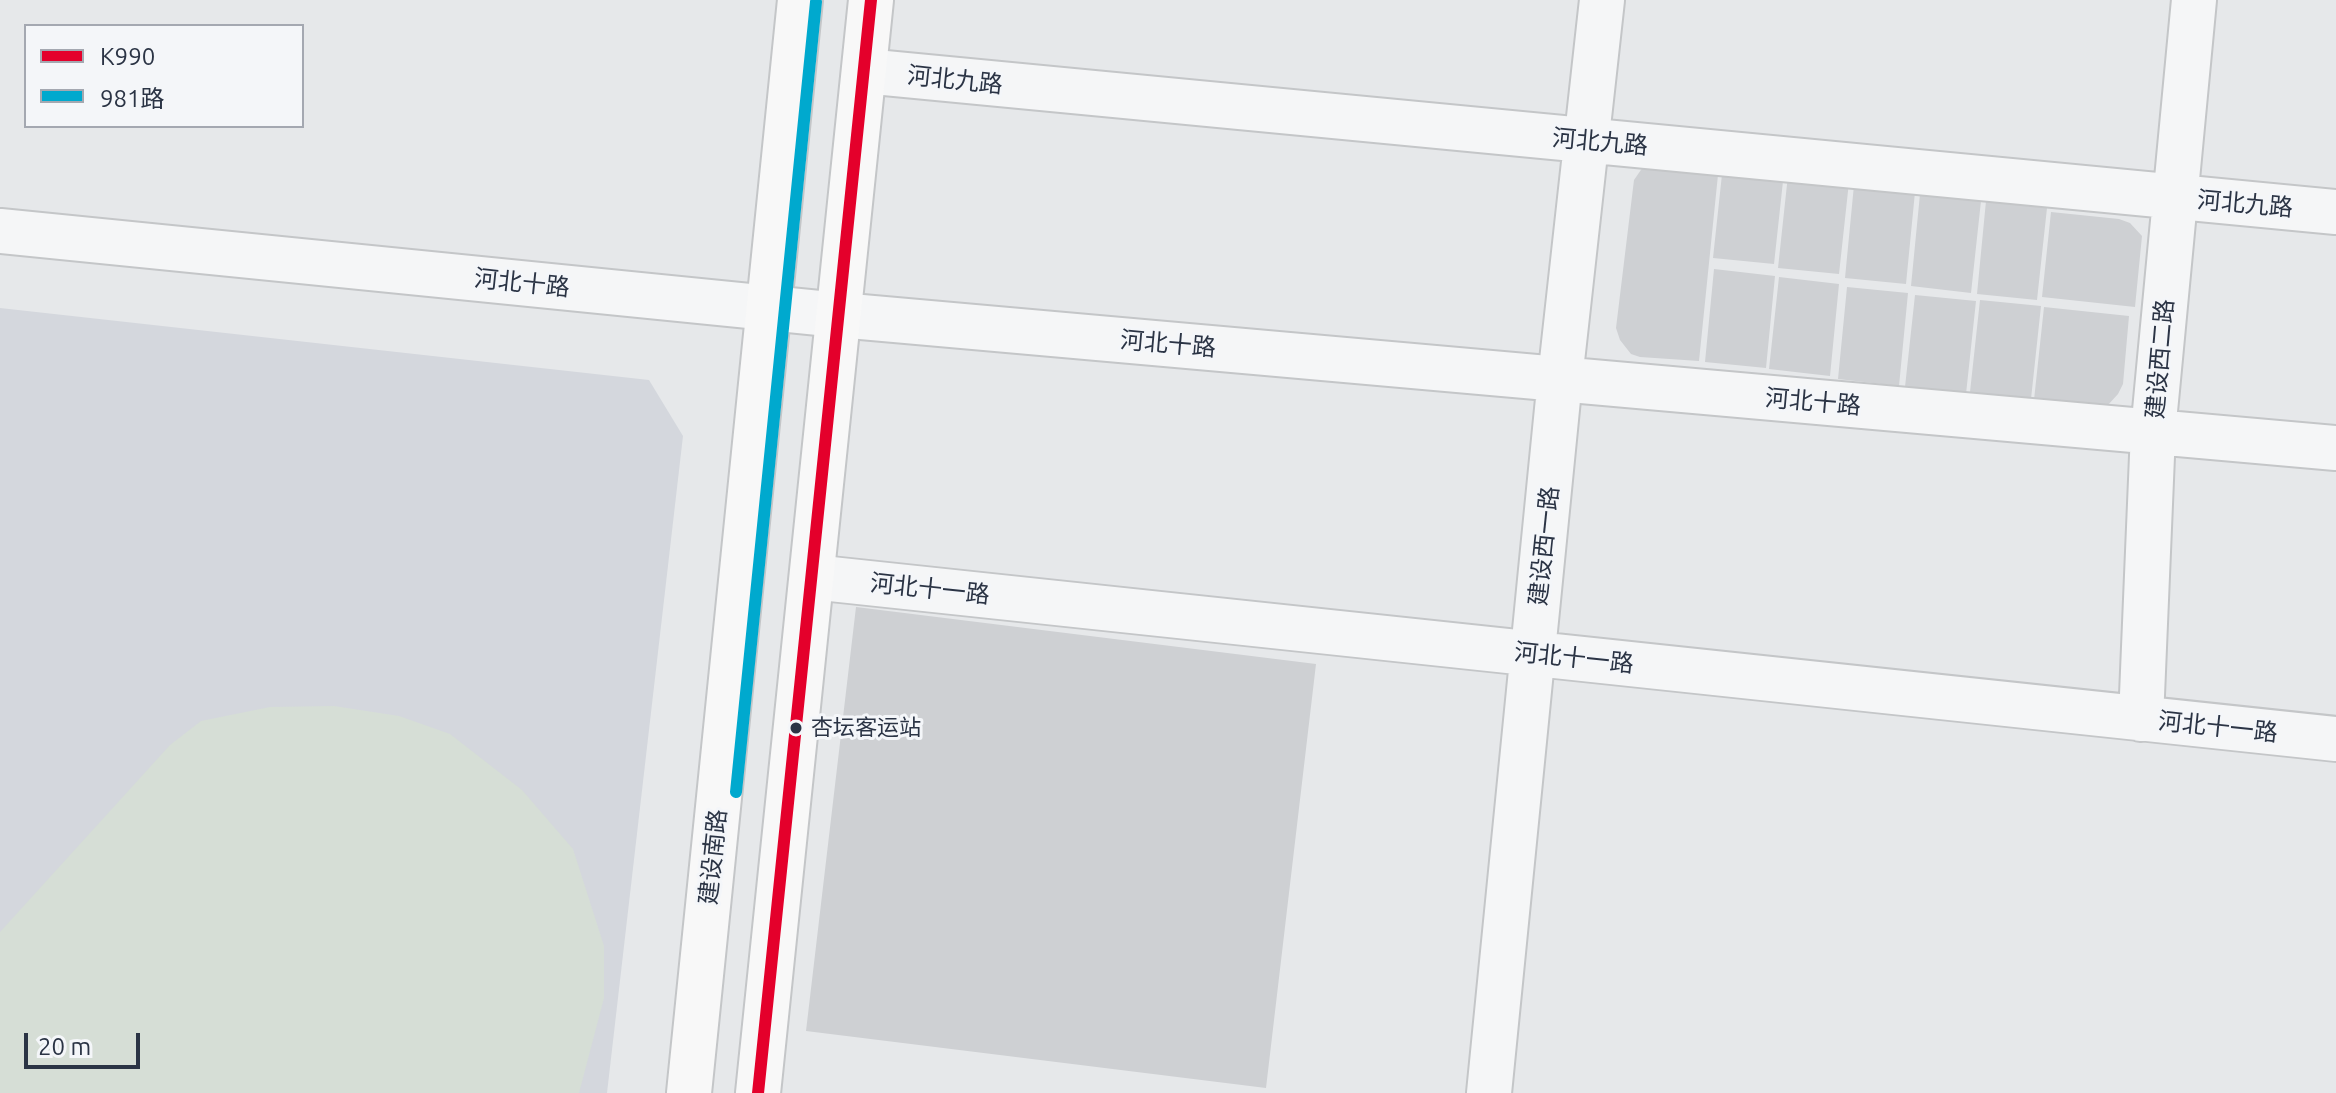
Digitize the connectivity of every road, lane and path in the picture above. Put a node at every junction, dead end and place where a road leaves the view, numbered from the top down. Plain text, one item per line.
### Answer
1 (800, 0) edge
2 (871, 0) edge
3 (1602, 0) edge
4 (2194, 0) edge
5 (864, 71) junction
6 (1587, 141) junction
7 (2175, 197) junction
8 (2336, 212) edge
9 (0, 231) edge
10 (769, 308) junction
11 (839, 315) junction
12 (1560, 379) junction
13 (2153, 432) junction
14 (2336, 448) edge
15 (812, 577) junction
16 (1533, 654) junction
17 (2141, 719) junction
18 (2336, 739) edge
19 (689, 1093) edge
20 (758, 1093) edge
21 (1489, 1093) edge

1 - 10 main road, 建设南路
2 - 5 main road
3 - 6 street, 建设西一路
4 - 7 street, 建设西二路
5 - 6 street, 河北九路
5 - 11 main road
6 - 7 street, 河北九路
6 - 12 street, 建设西一路
7 - 8 street, 河北九路
7 - 13 street, 建设西二路
9 - 10 street, 河北十路
10 - 11 street, 河北十路
10 - 19 main road, 建设南路
11 - 12 street, 河北十路
11 - 15 main road
12 - 13 street, 河北十路
12 - 16 street, 建设西一路
13 - 14 street, 河北十路
13 - 17 street, 建设西二路
15 - 16 street, 河北十一路
15 - 20 main road
16 - 17 street, 河北十一路
16 - 21 street, 建设西一路
17 - 18 street, 河北十一路

